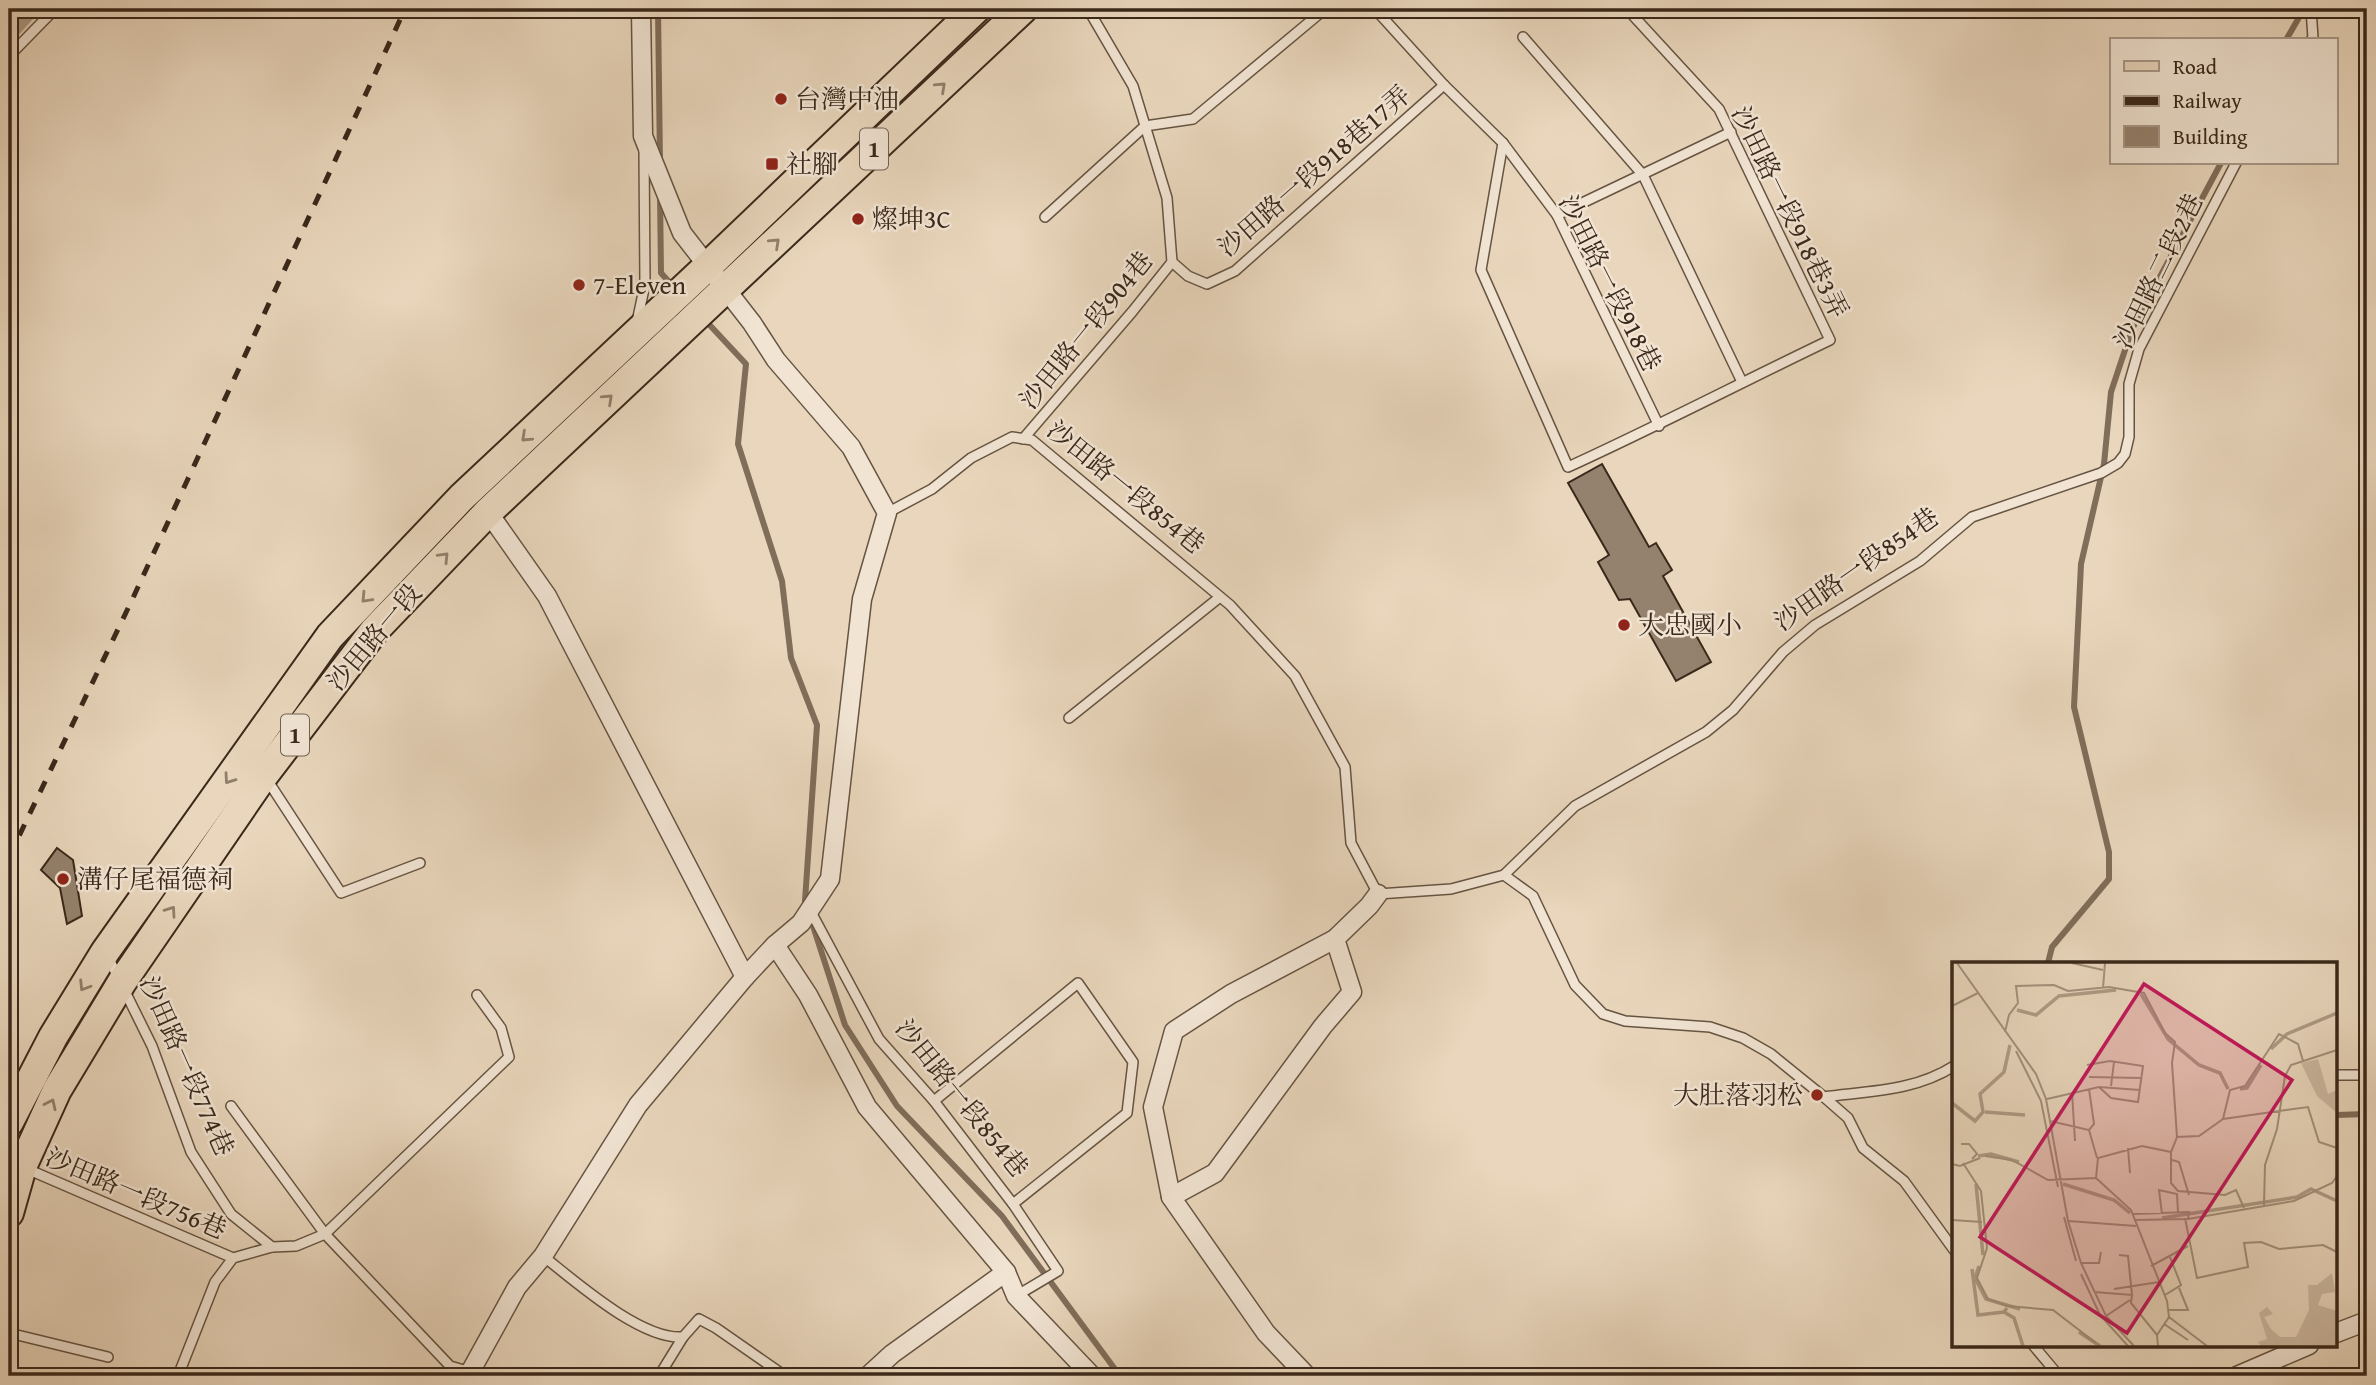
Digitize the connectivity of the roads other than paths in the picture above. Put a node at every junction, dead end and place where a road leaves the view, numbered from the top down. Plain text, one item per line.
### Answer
1 (55, 9) edge
2 (641, 9) edge
3 (976, 9) edge
4 (1023, 9) edge
5 (1088, 9) edge
6 (1325, 9) edge
7 (1375, 9) edge
8 (1627, 9) edge
9 (2311, 9) edge
10 (1523, 37) dead end
11 (2313, 38) edge
12 (9, 56) edge
13 (1444, 85) junction
14 (1145, 125) junction
15 (1731, 132) junction
16 (643, 135) junction
17 (1503, 144) junction
18 (2235, 164) edge
19 (1643, 175) junction
20 (1557, 215) junction
21 (1045, 217) dead end
22 (1172, 262) junction
23 (708, 266) junction
24 (726, 290) junction
25 (634, 336) junction
26 (1742, 382) junction
27 (1659, 426) junction
28 (1023, 439) junction
29 (2101, 473) joint
30 (488, 512) junction
31 (887, 513) junction
32 (1220, 597) junction
33 (1069, 718) dead end
34 (264, 775) junction
35 (420, 863) dead end
36 (1504, 875) junction
37 (1378, 894) junction
38 (810, 910) junction
39 (1335, 939) junction
40 (775, 945) junction
41 (105, 952) junction
42 (745, 977) junction
43 (122, 982) junction
44 (477, 996) dead end
45 (1952, 1067) edge
46 (2338, 1075) edge
47 (2367, 1075) edge
48 (1824, 1097) junction
49 (934, 1101) junction
50 (231, 1106) dead end
51 (9, 1122) edge
52 (22, 1167) junction
53 (1171, 1197) junction
54 (1013, 1204) junction
55 (9, 1213) edge
56 (325, 1234) junction
57 (272, 1247) junction
58 (1952, 1247) edge
59 (543, 1256) junction
60 (233, 1258) junction
61 (1006, 1272) junction
62 (1016, 1296) junction
63 (2367, 1321) edge
64 (2338, 1332) edge
65 (9, 1333) edge
66 (683, 1337) junction
67 (2034, 1346) edge
68 (2307, 1346) edge
69 (108, 1357) dead end
70 (470, 1374) edge
71 (178, 1376) edge
72 (659, 1376) edge
73 (785, 1376) edge
74 (868, 1376) edge
75 (1092, 1376) edge
76 (1307, 1376) edge
77 (2059, 1376) edge
78 (2237, 1376) edge

1 - 12 lane
2 - 16 street
3 - 23 main road, 1
24 -> 4 main road, 1
5 - 14 lane, 沙田路一段904巷
6 - 14 lane
7 - 13 lane, 沙田路一段918巷
8 - 15 lane, 沙田路一段918巷3弄
9 - 11 lane
10 - 19 lane
13 - 17 lane, 沙田路一段918巷
13 - 22 lane, 沙田路一段918巷17弄
14 - 21 lane
14 - 22 lane, 沙田路一段904巷
15 - 19 lane
15 - 26 lane, 沙田路一段918巷3弄
16 - 23 street
16 - 25 lane
17 - 20 lane, 沙田路一段918巷
17 - 27 lane
18 - 29 lane, 沙田路二段2巷
19 - 20 lane
19 - 26 lane
20 - 27 lane, 沙田路一段918巷
22 - 28 lane, 沙田路一段904巷
23 - 24 street
23 - 25 main road, 沙田路一段 / 1
30 -> 24 main road, 沙田路一段 / 1
24 - 31 street
25 -> 41 main road, 沙田路一段 / 1
26 - 27 lane
28 - 31 lane, 沙田路一段854巷
28 - 32 lane, 沙田路一段854巷
29 - 36 lane, 沙田路一段854巷
34 -> 30 main road, 沙田路一段 / 1
30 - 42 street
31 - 38 street
32 - 33 lane
32 - 37 lane, 沙田路一段854巷
34 - 35 lane
43 -> 34 main road, 沙田路一段 / 1
36 - 37 lane, 沙田路一段854巷
36 - 48 lane
37 - 39 street
38 - 40 street
38 - 49 lane, 沙田路一段854巷
39 - 53 street
39 - 53 street
40 - 42 street, 沙田路一段774巷
40 - 61 street
41 - 43 lane, 沙田路一段774巷
41 -> 51 main road, 沙田路一段 / 1
42 - 59 street, 沙田路一段774巷
52 -> 43 main road, 沙田路一段 / 1
43 - 57 lane, 沙田路一段774巷
44 - 56 lane
45 - 48 lane
46 - 47 lane
48 - 58 lane
49 - 54 lane, 沙田路一段854巷
49 - 54 lane
50 - 56 lane, 沙田路一段774巷
52 - 55 main road, 沙田路一段 / 1
52 - 60 lane, 沙田路一段756巷
53 - 76 street
54 - 62 lane, 沙田路一段854巷
56 - 57 lane
56 - 70 lane, 沙田路一段774巷
57 - 60 lane
59 - 66 lane
59 - 70 street, 沙田路一段774巷
60 - 71 lane
61 - 62 street
61 - 74 street
62 - 75 street
63 - 64 street
65 - 69 lane
66 - 72 lane
66 - 73 lane
67 - 77 lane
68 - 78 street

